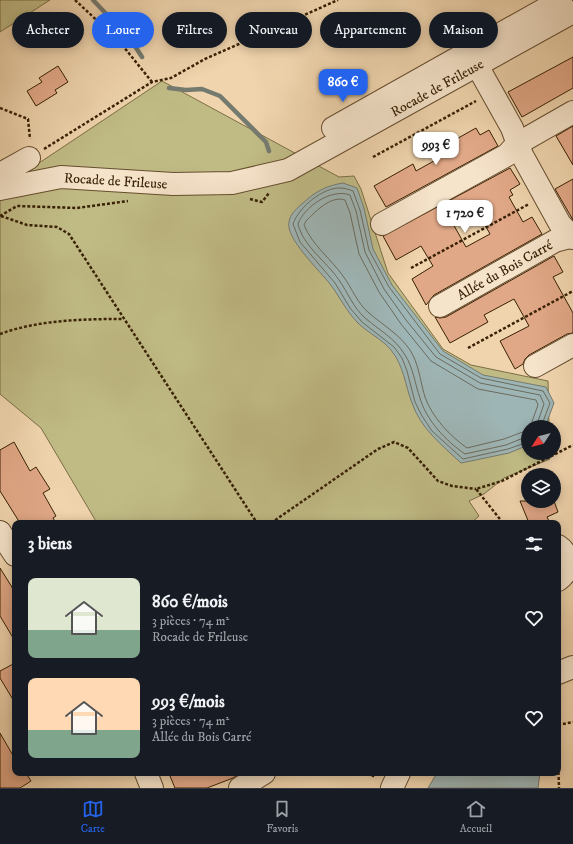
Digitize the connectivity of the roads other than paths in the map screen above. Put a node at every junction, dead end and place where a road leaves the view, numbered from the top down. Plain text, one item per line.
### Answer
1 (561, 0) edge
2 (573, 12) edge
3 (473, 58) junction
4 (573, 112) edge
5 (517, 144) junction
6 (29, 158) road end
7 (0, 174) edge
8 (0, 189) edge
9 (382, 224) dead end
10 (572, 237) edge
11 (440, 306) dead end
12 (573, 345) edge
13 (535, 366) dead end
14 (0, 532) edge
15 (12, 550) edge
16 (566, 559) edge
17 (561, 577) edge
18 (573, 668) edge
19 (561, 672) edge
20 (147, 776) edge
21 (259, 776) edge
22 (398, 776) edge
23 (152, 788) edge
24 (240, 788) edge
25 (392, 788) edge

1 - 3 street, Rocade de Frileuse
2 - 3 street, Rocade de Frileuse
3 - 5 street, Allée du Bois Carré
3 - 8 street, Rocade de Frileuse
4 - 5 street
5 - 9 street
5 - 10 street, Allée du Bois Carré
6 - 7 street
10 - 11 street, Allée du Bois Carré
12 - 13 street
14 - 15 street
16 - 17 street
18 - 19 street
20 - 23 street
21 - 24 street
22 - 25 street

